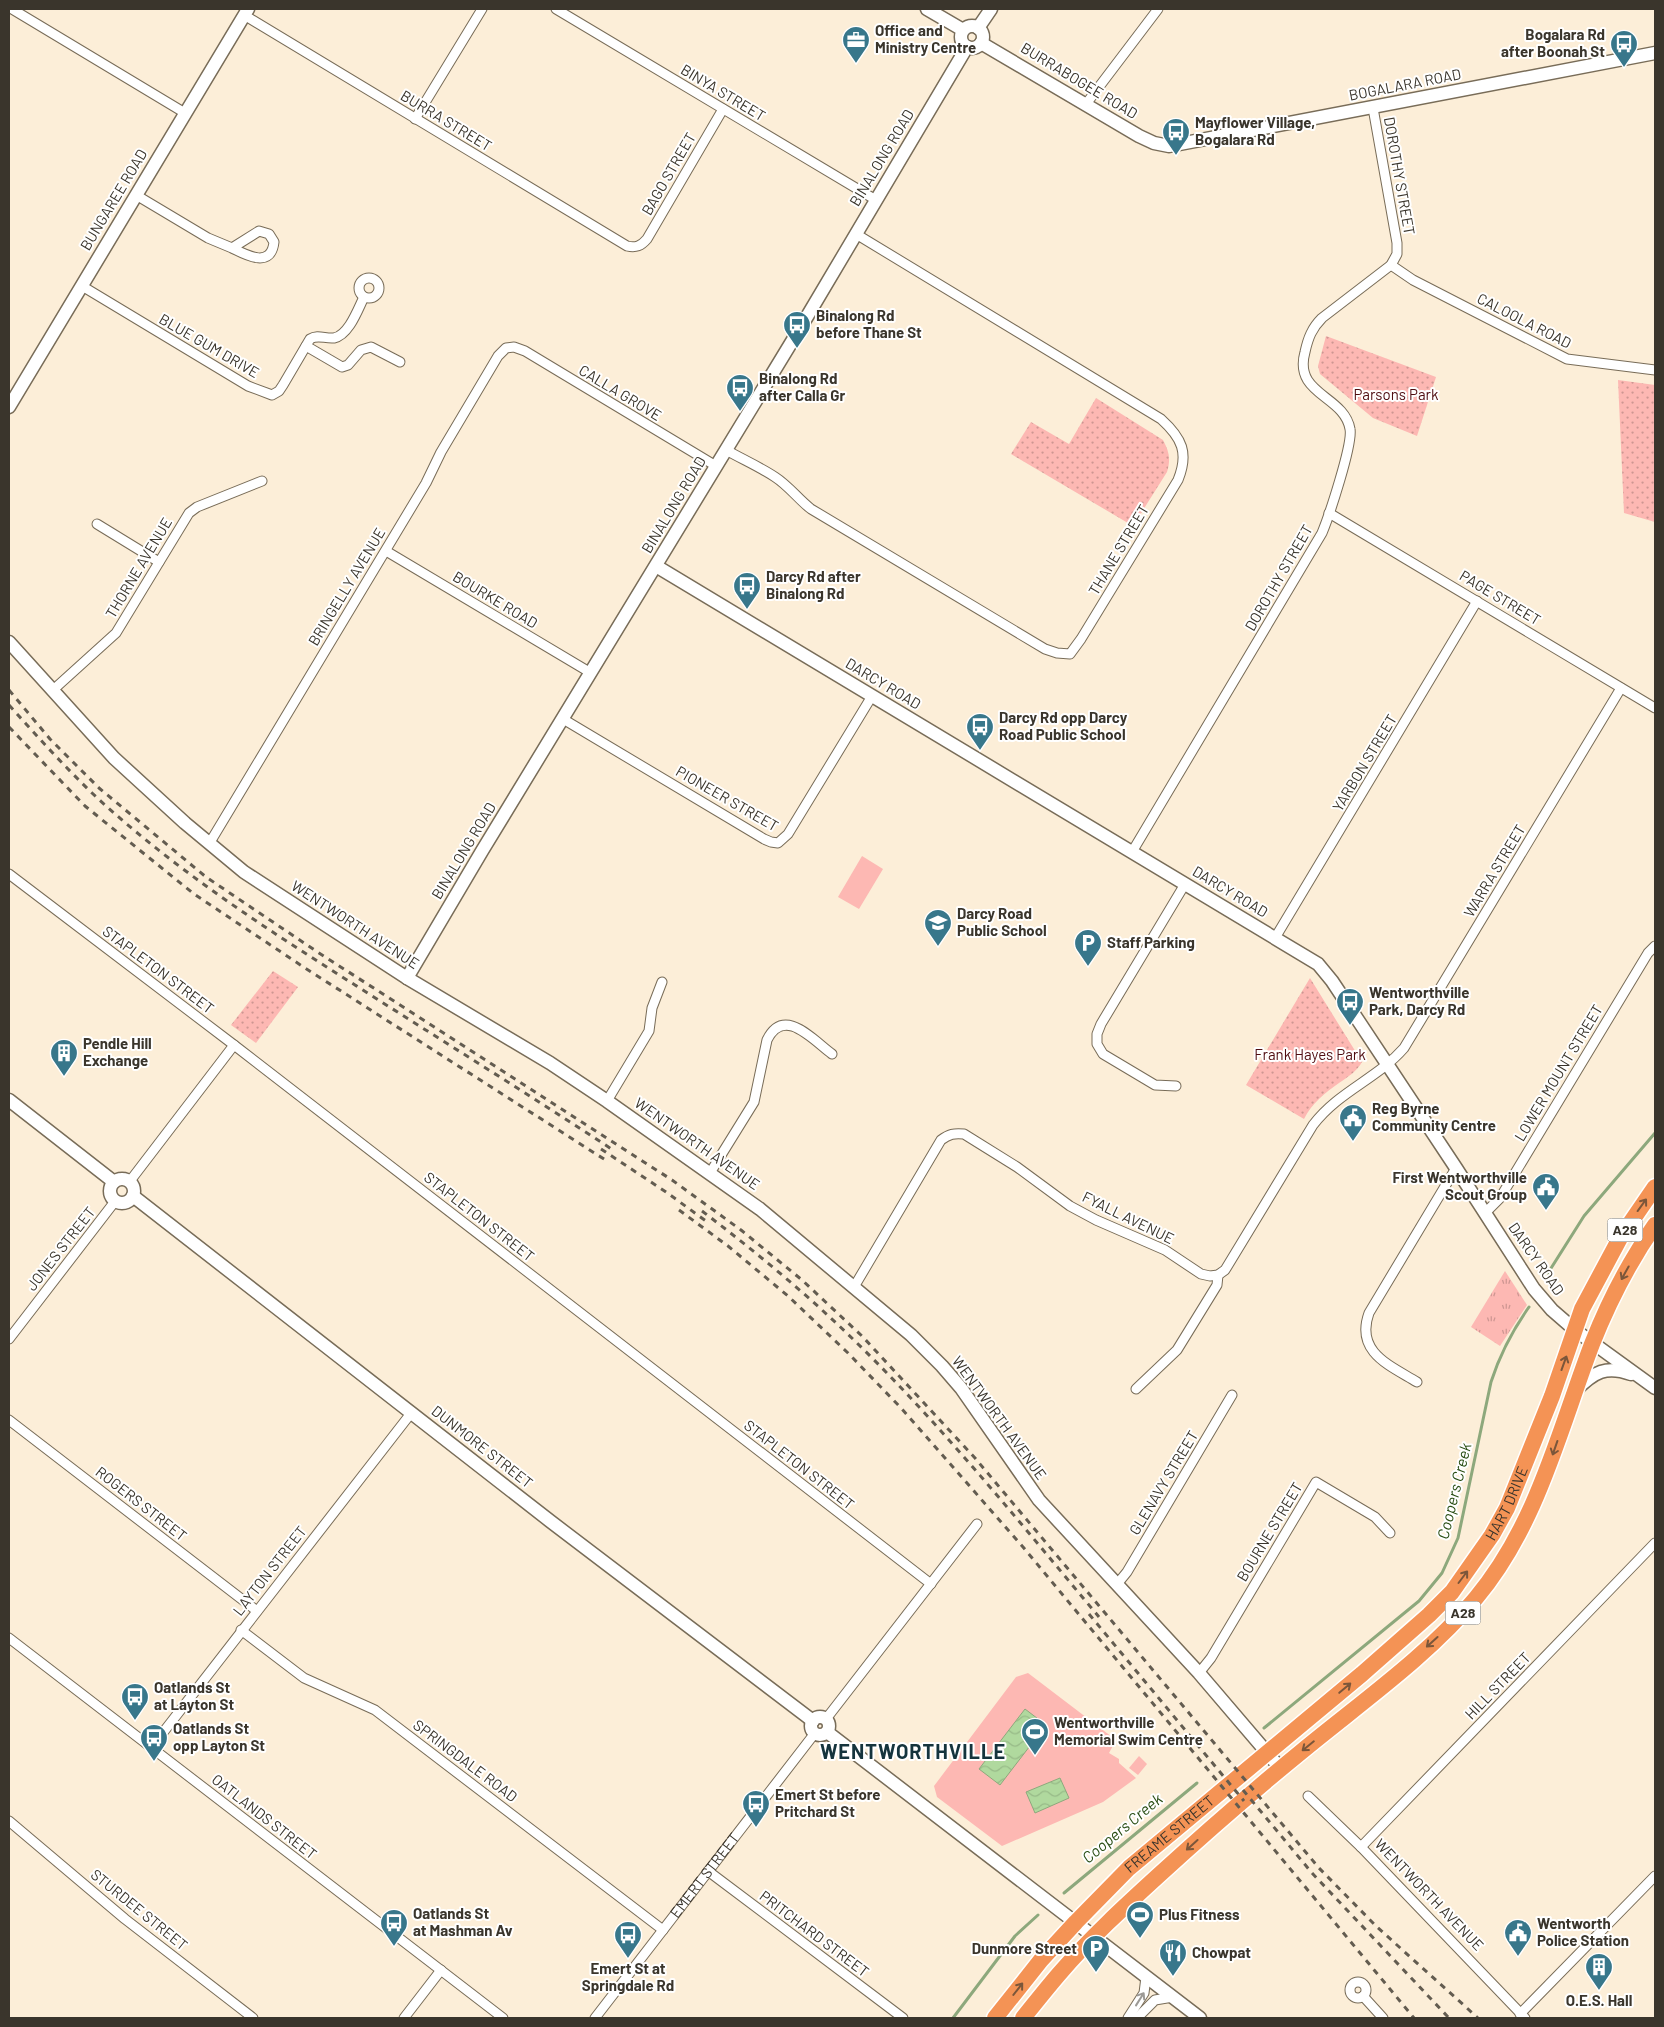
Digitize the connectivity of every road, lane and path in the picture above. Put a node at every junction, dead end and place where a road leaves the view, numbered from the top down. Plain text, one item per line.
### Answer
1 (12, 9) edge
2 (482, 9) edge
3 (556, 9) edge
4 (927, 9) edge
5 (991, 9) edge
6 (1158, 9) edge
7 (246, 12) edge
8 (978, 28) junction
9 (963, 30) junction
10 (981, 43) junction
11 (967, 47) junction
12 (1655, 53) edge
13 (1086, 104) junction
14 (1373, 108) junction
15 (723, 109) junction
16 (185, 113) junction
17 (415, 118) junction
18 (1160, 145) joint
19 (136, 195) junction
20 (876, 200) junction
21 (856, 234) junction
22 (232, 248) dead end
23 (634, 248) joint
24 (1391, 266) junction
25 (82, 286) junction
26 (364, 297) dead end
27 (306, 346) junction
28 (509, 347) joint
29 (400, 362) dead end
30 (1655, 370) edge
31 (9, 407) edge
32 (726, 450) junction
33 (716, 466) junction
34 (262, 481) dead end
35 (1330, 513) junction
36 (97, 524) dead end
37 (386, 551) junction
38 (159, 562) junction
39 (656, 566) junction
40 (1478, 601) junction
41 (9, 642) edge
42 (591, 673) junction
43 (1621, 688) junction
44 (52, 690) junction
45 (872, 696) junction
46 (1655, 708) edge
47 (563, 719) junction
48 (209, 844) junction
49 (1132, 852) junction
50 (9, 874) edge
51 (1185, 884) junction
52 (1275, 938) junction
53 (1655, 946) edge
54 (407, 978) junction
55 (662, 982) dead end
56 (234, 1045) junction
57 (832, 1054) dead end
58 (1388, 1065) junction
59 (1176, 1086) dead end
60 (9, 1100) edge
61 (607, 1101) junction
62 (1456, 1168) junction
63 (710, 1173) junction
64 (130, 1181) junction
65 (114, 1182) junction
66 (1655, 1187) edge
67 (133, 1196) junction
68 (116, 1200) junction
69 (1485, 1213) junction
70 (1655, 1225) edge
71 (1218, 1275) junction
72 (854, 1287) junction
73 (1575, 1330) junction
74 (9, 1339) edge
75 (1593, 1342) junction
76 (1641, 1377) junction
77 (1417, 1382) dead end
78 (1655, 1388) edge
79 (1136, 1389) dead end
80 (1576, 1390) junction
81 (1232, 1395) dead end
82 (412, 1412) junction
83 (9, 1420) edge
84 (977, 1524) dead end
85 (1390, 1533) dead end
86 (1655, 1543) edge
87 (1118, 1583) junction
88 (931, 1584) junction
89 (257, 1611) junction
90 (241, 1630) junction
91 (9, 1638) edge
92 (1200, 1672) junction
93 (826, 1719) joint
94 (818, 1729) junction
95 (151, 1748) junction
96 (1266, 1752) junction
97 (1281, 1769) junction
98 (1308, 1796) dead end
99 (9, 1821) edge
100 (1361, 1847) junction
101 (708, 1871) junction
102 (1655, 1876) edge
103 (1076, 1922) junction
104 (663, 1930) junction
105 (1094, 1936) junction
106 (441, 1970) junction
107 (1146, 1977) junction
108 (1363, 1996) dead end
109 (1173, 1997) junction
110 (1522, 2016) edge
111 (254, 2018) edge
112 (404, 2018) edge
113 (503, 2018) edge
114 (595, 2018) edge
115 (903, 2018) edge
116 (995, 2018) edge
117 (1023, 2018) edge
118 (1128, 2018) edge
119 (1137, 2018) edge
120 (1200, 2018) edge
121 (1383, 2018) edge

1 - 16 street
2 - 17 street
3 - 15 street, BINYA STREET
4 - 9 street
5 - 8 street
6 - 13 street
7 - 16 street, BUNGAREE ROAD
7 - 17 street, BURRA STREET
8 - 9 street
8 - 10 street
9 - 11 street
10 - 11 street
10 - 13 street, BURRABOGEE ROAD
11 - 20 street, BINALONG ROAD
12 - 14 street, BOGALARA ROAD
13 - 18 street, BURRABOGEE ROAD
14 - 18 street, BOGALARA ROAD
14 - 24 street, DOROTHY STREET
15 - 20 street, BINYA STREET
15 - 23 street, BAGO STREET
16 - 19 street, BUNGAREE ROAD
17 - 23 street, BURRA STREET
19 - 22 street
19 - 25 street, BUNGAREE ROAD
20 - 21 street, BINALONG ROAD
21 - 32 street, BINALONG ROAD
21 - 32 street, THANE STREET
24 - 30 street, CALOOLA ROAD
24 - 35 street, DOROTHY STREET
25 - 27 street, BLUE GUM DRIVE
25 - 31 street, BUNGAREE ROAD
26 - 27 street
27 - 29 street
28 - 33 street, CALLA GROVE
28 - 37 street, BRINGELLY AVENUE
32 - 33 street, BINALONG ROAD
33 - 39 street, BINALONG ROAD
34 - 38 street, THORNE AVENUE
35 - 40 street, PAGE STREET
35 - 49 street, DOROTHY STREET
36 - 38 street
37 - 42 street, BOURKE ROAD
37 - 48 street, BRINGELLY AVENUE
38 - 44 street, THORNE AVENUE
39 - 42 street, BINALONG ROAD
39 - 45 street, DARCY ROAD
40 - 43 street, PAGE STREET
40 - 52 street, YARBON STREET
41 - 44 street, WENTWORTH AVENUE
42 - 47 street, BINALONG ROAD
43 - 46 street, PAGE STREET
43 - 58 street, WARRA STREET
44 - 48 street, WENTWORTH AVENUE
45 - 47 street, PIONEER STREET
45 - 49 street, DARCY ROAD
47 - 54 street, BINALONG ROAD
48 - 54 street, WENTWORTH AVENUE
49 - 51 street, DARCY ROAD
50 - 56 street, STAPLETON STREET
51 - 52 street, DARCY ROAD
51 - 59 street
52 - 58 street, DARCY ROAD
53 - 69 street, LOWER MOUNT STREET
54 - 61 street, WENTWORTH AVENUE
55 - 61 street
56 - 64 street
56 - 88 street, STAPLETON STREET
57 - 63 street
58 - 62 street, DARCY ROAD
58 - 71 street
60 - 65 street
61 - 63 street, WENTWORTH AVENUE
62 - 69 street, DARCY ROAD
62 - 77 street
63 - 72 street, WENTWORTH AVENUE
64 - 65 street
64 - 67 street
65 - 68 street
73 -> 66 highway, HART DRIVE / A28
67 - 68 street
67 - 82 street, DUNMORE STREET
68 - 74 street, JONES STREET
69 - 73 street, DARCY ROAD
70 -> 75 highway, HART DRIVE / A28
71 - 72 street, FYALL AVENUE
71 - 79 street
72 - 87 street, WENTWORTH AVENUE
73 - 75 street, DARCY ROAD
96 -> 73 highway, HART DRIVE / A28
75 - 76 street, DARCY ROAD
75 - 80 highway, HART DRIVE / A28
76 - 78 street, DARCY ROAD
76 - 80 street
80 -> 97 highway, HART DRIVE / A28
81 - 87 street, GLENAVY STREET
82 - 89 street, LAYTON STREET
82 - 94 street, DUNMORE STREET
83 - 89 street, ROGERS STREET
84 - 88 street
85 - 92 street, BOURNE STREET
86 - 100 street, HILL STREET
87 - 92 street, WENTWORTH AVENUE
88 - 93 street
89 - 90 street, LAYTON STREET
90 - 95 street, LAYTON STREET
90 - 104 street, SPRINGDALE ROAD
91 - 95 street, OATLANDS STREET
92 - 96 street, WENTWORTH AVENUE
93 - 94 street
94 - 101 street, EMERT STREET
94 - 103 street, DUNMORE STREET
95 - 106 street, OATLANDS STREET
96 - 97 street, WENTWORTH AVENUE
96 - 103 highway, FREAME STREET / A28
97 -> 105 highway, FREAME STREET / A28
98 - 100 street, WENTWORTH AVENUE
99 - 111 street, STURDEE STREET
100 - 110 street, WENTWORTH AVENUE
101 - 104 street, EMERT STREET
101 - 115 street, PRITCHARD STREET
102 - 110 street
103 - 105 street, DUNMORE STREET
116 -> 103 highway, A28
104 - 114 street, EMERT STREET
105 - 107 street, DUNMORE STREET
105 - 117 highway, A28
106 - 112 street
106 - 113 street, OATLANDS STREET
107 - 109 street, DUNMORE STREET
118 -> 107 street
108 - 121 street
109 - 119 street
109 - 120 street, DUNMORE STREET

